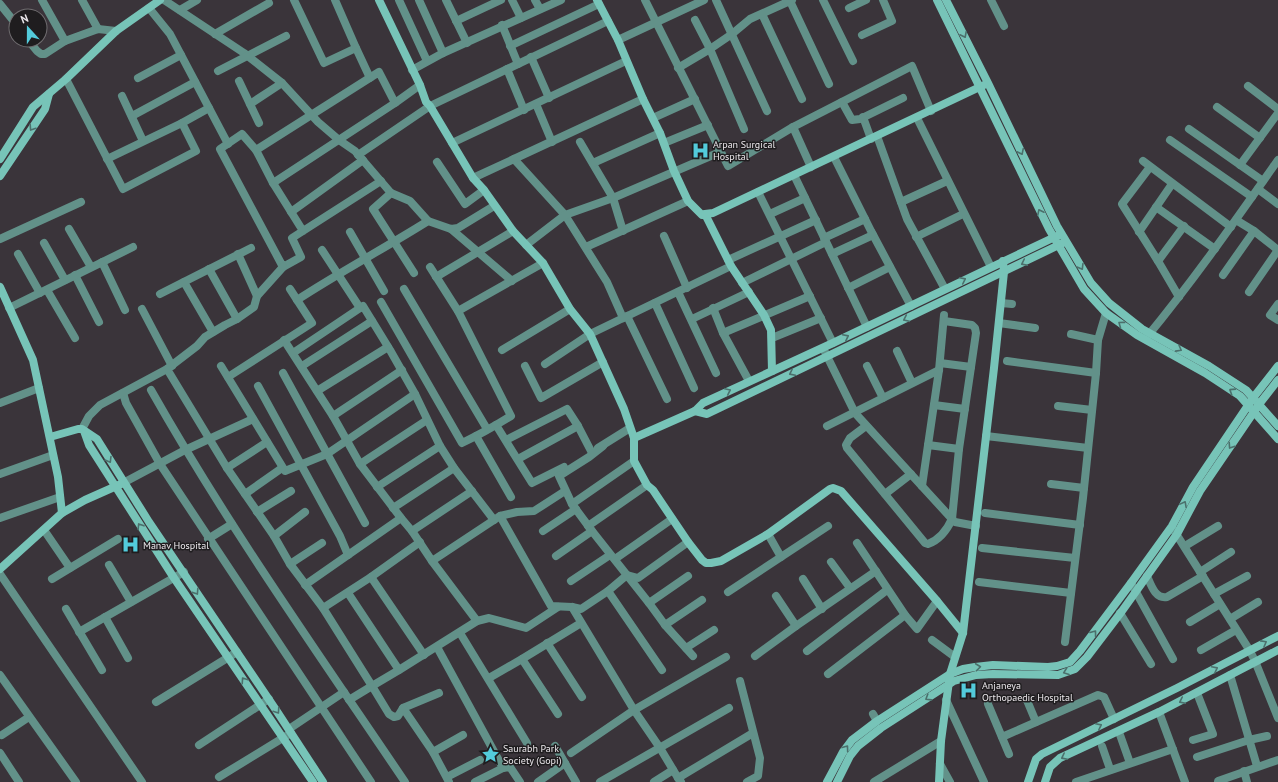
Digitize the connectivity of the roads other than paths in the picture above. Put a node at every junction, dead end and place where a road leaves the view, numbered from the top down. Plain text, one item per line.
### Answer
1 (42, 0) edge
2 (82, 0) edge
3 (160, 0) edge
4 (164, 0) edge
5 (197, 0) edge
6 (294, 0) edge
7 (335, 0) edge
8 (379, 0) edge
9 (399, 0) edge
10 (420, 0) edge
11 (446, 0) edge
12 (501, 0) edge
13 (512, 0) edge
14 (535, 0) edge
15 (560, 0) edge
16 (645, 0) edge
17 (704, 0) edge
18 (716, 0) edge
19 (823, 0) edge
20 (866, 0) edge
21 (883, 0) edge
22 (937, 0) edge
23 (946, 0) edge
24 (991, 0) edge
25 (791, 1) edge
26 (598, 2) edge
27 (269, 3) dead end
28 (0, 4) edge
29 (150, 8) junction
30 (849, 8) dead end
31 (180, 10) junction
32 (540, 10) junction
33 (8, 14) edge
34 (762, 14) junction
35 (521, 18) junction
36 (695, 20) dead end
37 (456, 21) junction
38 (608, 21) junction
39 (656, 22) junction
40 (502, 25) junction
41 (1004, 26) dead end
42 (98, 29) junction
43 (116, 31) junction
44 (215, 34) junction
45 (732, 34) junction
46 (862, 35) dead end
47 (286, 36) dead end
48 (618, 40) junction
49 (65, 41) junction
50 (467, 43) junction
51 (510, 46) junction
52 (35, 48) edge
53 (356, 48) junction
54 (710, 49) junction
55 (444, 53) junction
56 (182, 55) junction
57 (248, 56) junction
58 (532, 57) junction
59 (427, 61) junction
60 (626, 61) junction
61 (853, 61) dead end
62 (518, 64) junction
63 (678, 68) junction
64 (507, 69) junction
65 (412, 70) junction
66 (218, 71) dead end
67 (138, 78) dead end
68 (370, 78) junction
69 (66, 79) junction
70 (239, 81) dead end
71 (195, 82) junction
72 (282, 83) junction
73 (829, 84) dead end
74 (420, 85) junction
75 (984, 85) junction
76 (1248, 86) dead end
77 (49, 93) junction
78 (122, 96) dead end
79 (550, 98) junction
80 (904, 98) dead end
81 (643, 99) junction
82 (695, 99) junction
83 (802, 99) dead end
84 (842, 102) junction
85 (395, 103) junction
86 (250, 104) junction
87 (536, 104) junction
88 (430, 106) junction
89 (1217, 107) dead end
90 (209, 108) junction
91 (1278, 109) edge
92 (524, 110) junction
93 (767, 111) dead end
94 (931, 111) junction
95 (1278, 113) edge
96 (312, 115) junction
97 (132, 116) junction
98 (863, 117) junction
99 (653, 118) junction
100 (917, 118) junction
101 (182, 123) junction
102 (259, 123) dead end
103 (708, 125) junction
104 (793, 127) junction
105 (744, 129) dead end
106 (1189, 129) dead end
107 (660, 133) junction
108 (874, 138) junction
109 (1260, 138) junction
110 (339, 140) junction
111 (1170, 140) dead end
112 (143, 141) junction
113 (552, 142) junction
114 (580, 142) dead end
115 (452, 143) junction
116 (664, 143) junction
117 (228, 144) junction
118 (256, 150) junction
119 (720, 152) junction
120 (834, 157) junction
121 (107, 158) junction
122 (360, 158) junction
123 (0, 159) edge
124 (514, 159) junction
125 (1278, 160) edge
126 (1143, 161) dead end
127 (436, 162) dead end
128 (592, 163) junction
129 (1240, 166) junction
130 (811, 167) junction
131 (1150, 167) junction
132 (674, 171) junction
133 (794, 175) junction
134 (0, 176) edge
135 (473, 178) junction
136 (381, 181) junction
137 (947, 181) junction
138 (273, 183) junction
139 (1172, 184) junction
140 (1261, 185) junction
141 (484, 190) junction
142 (758, 192) junction
143 (390, 193) junction
144 (1252, 197) junction
145 (613, 198) junction
146 (805, 198) junction
147 (688, 201) junction
148 (81, 202) dead end
149 (901, 202) junction
150 (1278, 204) edge
151 (494, 206) junction
152 (1156, 207) junction
153 (291, 212) junction
154 (705, 214) junction
155 (770, 214) junction
156 (963, 214) junction
157 (565, 215) junction
158 (865, 219) junction
159 (816, 220) junction
160 (1236, 220) junction
161 (428, 221) junction
162 (1184, 226) junction
163 (1230, 227) junction
164 (69, 229) dead end
165 (451, 229) junction
166 (302, 231) junction
167 (513, 231) junction
168 (623, 231) junction
169 (1254, 231) junction
170 (350, 232) dead end
171 (1139, 232) junction
172 (873, 235) junction
173 (1057, 235) junction
174 (664, 236) dead end
175 (780, 236) junction
176 (916, 237) junction
177 (0, 238) edge
178 (825, 240) junction
179 (394, 242) junction
180 (44, 243) dead end
181 (1063, 244) junction
182 (526, 245) junction
183 (133, 247) dead end
184 (251, 248) dead end
185 (586, 248) junction
186 (1215, 249) junction
187 (322, 250) dead end
188 (1278, 250) edge
189 (478, 252) junction
190 (18, 254) dead end
191 (238, 254) junction
192 (832, 254) junction
193 (366, 259) junction
194 (791, 259) junction
195 (1003, 261) junction
196 (1158, 261) junction
197 (102, 262) junction
198 (543, 263) junction
199 (729, 263) junction
200 (92, 267) junction
201 (283, 267) junction
202 (430, 267) dead end
203 (890, 267) junction
204 (991, 267) junction
205 (209, 269) junction
206 (1004, 272) junction
207 (414, 273) dead end
208 (338, 274) junction
209 (75, 275) junction
210 (1223, 276) dead end
211 (436, 277) junction
212 (65, 280) junction
213 (512, 281) junction
214 (184, 282) junction
215 (742, 283) junction
216 (0, 287) edge
217 (687, 288) junction
218 (848, 288) junction
219 (290, 289) dead end
220 (404, 289) dead end
221 (945, 289) junction
222 (44, 291) junction
223 (384, 291) dead end
224 (678, 292) junction
225 (749, 292) junction
226 (1249, 292) dead end
227 (160, 294) dead end
228 (258, 296) junction
229 (810, 296) junction
230 (1179, 297) junction
231 (297, 300) junction
232 (381, 302) dead end
233 (1001, 302) junction
234 (655, 303) junction
235 (1012, 304) dead end
236 (1278, 304) edge
237 (911, 306) junction
238 (9, 308) junction
239 (360, 308) junction
240 (713, 308) junction
241 (142, 309) dead end
242 (570, 309) junction
243 (125, 310) dead end
244 (458, 311) junction
245 (1106, 312) junction
246 (764, 315) junction
247 (625, 317) junction
248 (821, 318) junction
249 (237, 319) junction
250 (692, 319) junction
251 (1278, 320) edge
252 (372, 321) junction
253 (99, 322) dead end
254 (999, 323) junction
255 (866, 327) junction
256 (1035, 328) dead end
257 (213, 332) junction
258 (723, 333) junction
259 (1150, 333) junction
260 (590, 334) junction
261 (1071, 334) dead end
262 (75, 338) dead end
263 (772, 338) junction
264 (284, 340) junction
265 (1098, 340) junction
266 (1144, 340) junction
267 (833, 343) junction
268 (388, 347) junction
269 (823, 348) junction
270 (502, 350) dead end
271 (897, 351) dead end
272 (293, 353) junction
273 (827, 356) junction
274 (603, 362) junction
275 (1007, 362) dead end
276 (545, 364) dead end
277 (221, 366) dead end
278 (302, 366) junction
279 (525, 366) dead end
280 (867, 366) dead end
281 (1278, 366) edge
282 (169, 367) junction
283 (939, 367) junction
284 (971, 367) junction
285 (402, 370) junction
286 (772, 371) junction
287 (283, 373) dead end
288 (716, 373) dead end
289 (1096, 373) junction
290 (228, 377) junction
291 (1278, 380) edge
292 (749, 382) junction
293 (912, 384) junction
294 (258, 386) dead end
295 (40, 388) junction
296 (694, 388) dead end
297 (151, 390) dead end
298 (317, 391) junction
299 (123, 393) junction
300 (415, 394) junction
301 (883, 398) junction
302 (1253, 398) junction
303 (667, 399) dead end
304 (0, 403) edge
305 (934, 405) junction
306 (1248, 405) junction
307 (1259, 405) junction
308 (1058, 406) dead end
309 (965, 409) junction
310 (1092, 410) junction
311 (695, 411) junction
312 (1254, 412) junction
313 (855, 413) junction
314 (332, 416) junction
315 (253, 419) junction
316 (427, 420) junction
317 (496, 425) junction
318 (578, 426) junction
319 (827, 426) dead end
320 (866, 426) junction
321 (1278, 426) edge
322 (630, 428) junction
323 (487, 429) junction
324 (83, 430) junction
325 (476, 436) junction
326 (986, 436) junction
327 (50, 437) junction
328 (634, 438) junction
329 (209, 439) junction
330 (1278, 439) edge
331 (346, 440) junction
332 (506, 440) junction
333 (267, 442) junction
334 (440, 446) junction
335 (603, 446) junction
336 (928, 446) junction
337 (1088, 448) junction
338 (959, 449) junction
339 (185, 450) junction
340 (591, 451) junction
341 (327, 454) junction
342 (53, 455) junction
343 (518, 459) junction
344 (634, 461) junction
345 (160, 464) junction
346 (300, 464) junction
347 (360, 464) junction
348 (227, 468) junction
349 (282, 468) junction
350 (454, 468) junction
351 (0, 474) edge
352 (558, 474) junction
353 (911, 474) junction
354 (1051, 484) dead end
355 (120, 485) junction
356 (647, 485) junction
357 (922, 486) junction
358 (377, 487) junction
359 (1084, 488) junction
360 (291, 491) dead end
361 (472, 491) junction
362 (565, 491) junction
363 (245, 494) junction
364 (885, 494) junction
365 (60, 497) junction
366 (511, 498) dead end
367 (574, 507) junction
368 (393, 508) junction
369 (257, 512) junction
370 (305, 512) dead end
371 (62, 513) junction
372 (985, 513) dead end
373 (0, 518) edge
374 (400, 518) junction
375 (498, 518) junction
376 (672, 519) junction
377 (952, 519) junction
378 (366, 523) dead end
379 (232, 524) junction
380 (1080, 525) junction
381 (828, 526) dead end
382 (976, 526) junction
383 (1172, 526) junction
384 (1218, 526) dead end
385 (590, 529) junction
386 (44, 530) junction
387 (412, 531) junction
388 (543, 531) dead end
389 (768, 534) junction
390 (1177, 534) junction
391 (274, 536) junction
392 (208, 538) junction
393 (118, 539) dead end
394 (420, 542) junction
395 (688, 542) junction
396 (322, 543) dead end
397 (857, 543) dead end
398 (1185, 546) junction
399 (982, 548) dead end
400 (1231, 552) dead end
401 (348, 555) junction
402 (556, 556) dead end
403 (613, 557) junction
404 (781, 557) junction
405 (1075, 558) junction
406 (432, 561) junction
407 (831, 562) dead end
408 (290, 564) junction
409 (109, 565) dead end
410 (70, 568) junction
411 (0, 569) edge
412 (876, 571) junction
413 (184, 572) junction
414 (0, 574) edge
415 (1202, 574) junction
416 (627, 575) junction
417 (688, 576) dead end
418 (1147, 576) junction
419 (1247, 576) dead end
420 (174, 578) junction
421 (371, 578) junction
422 (52, 579) dead end
423 (803, 579) dead end
424 (571, 582) dead end
425 (979, 582) dead end
426 (1131, 583) junction
427 (305, 585) junction
428 (850, 588) junction
429 (887, 590) junction
430 (608, 591) junction
431 (1136, 591) junction
432 (728, 592) dead end
433 (348, 593) junction
434 (1071, 593) junction
435 (1214, 594) junction
436 (776, 596) dead end
437 (702, 600) dead end
438 (938, 601) junction
439 (131, 602) junction
440 (1258, 602) dead end
441 (650, 603) junction
442 (1220, 604) junction
443 (558, 607) junction
444 (572, 607) junction
445 (323, 608) junction
446 (66, 609) dead end
447 (822, 609) junction
448 (1120, 613) junction
449 (905, 615) junction
450 (105, 617) junction
451 (1230, 619) junction
452 (477, 621) junction
453 (1190, 622) dead end
454 (581, 623) junction
455 (665, 625) junction
456 (796, 626) junction
457 (714, 630) dead end
458 (1236, 630) junction
459 (80, 632) junction
460 (460, 633) junction
461 (963, 633) junction
462 (1278, 636) edge
463 (932, 640) dead end
464 (1065, 642) dead end
465 (547, 643) junction
466 (437, 647) junction
467 (686, 648) junction
468 (1201, 650) dead end
469 (1278, 650) edge
470 (807, 651) dead end
471 (1250, 651) junction
472 (237, 652) junction
473 (424, 655) junction
474 (693, 656) dead end
475 (755, 656) dead end
476 (726, 657) dead end
477 (956, 657) junction
478 (128, 658) dead end
479 (228, 658) junction
480 (522, 659) junction
481 (1173, 659) dead end
482 (1255, 661) junction
483 (1151, 664) dead end
484 (102, 670) dead end
485 (400, 670) junction
486 (662, 670) dead end
487 (828, 674) dead end
488 (950, 674) junction
489 (0, 675) edge
490 (1230, 675) junction
491 (488, 678) junction
492 (740, 681) dead end
493 (949, 685) junction
494 (372, 686) junction
495 (344, 692) junction
496 (439, 693) dead end
497 (1197, 693) junction
498 (582, 697) dead end
499 (1026, 698) dead end
500 (268, 699) junction
501 (350, 700) junction
502 (946, 700) junction
503 (156, 702) dead end
504 (260, 704) junction
505 (988, 704) dead end
506 (1140, 706) junction
507 (321, 708) junction
508 (403, 708) junction
509 (729, 708) dead end
510 (634, 710) junction
511 (1159, 712) junction
512 (558, 714) dead end
513 (29, 716) junction
514 (1146, 718) junction
515 (1278, 718) edge
516 (1114, 719) junction
517 (1036, 722) junction
518 (290, 731) junction
519 (1119, 732) junction
520 (753, 733) junction
521 (1, 735) edge
522 (463, 735) dead end
523 (1267, 736) dead end
524 (1002, 737) junction
525 (283, 738) junction
526 (1193, 740) dead end
527 (1249, 740) junction
528 (941, 741) junction
529 (527, 743) dead end
530 (199, 745) dead end
531 (555, 746) dead end
532 (1102, 746) dead end
533 (660, 748) junction
534 (1173, 749) junction
535 (432, 752) junction
536 (0, 753) edge
537 (571, 753) dead end
538 (1009, 754) dead end
539 (1197, 758) dead end
540 (480, 760) dead end
541 (1278, 760) edge
542 (565, 763) junction
543 (1130, 763) junction
544 (940, 764) junction
545 (1257, 766) junction
546 (503, 768) junction
547 (1110, 769) junction
548 (673, 770) junction
549 (1244, 771) junction
550 (219, 777) dead end
551 (448, 780) edge
552 (679, 780) edge
553 (833, 780) edge
554 (479, 781) edge
555 (937, 781) edge
556 (19, 782) edge
557 (76, 782) edge
558 (142, 782) edge
559 (313, 782) edge
560 (323, 782) edge
561 (371, 782) edge
562 (405, 782) edge
563 (520, 782) edge
564 (538, 782) edge
565 (576, 782) edge
566 (600, 782) edge
567 (654, 782) edge
568 (747, 782) edge
569 (874, 782) edge
570 (950, 782) edge
571 (984, 782) edge
572 (1028, 782) edge
573 (1045, 782) edge
574 (1076, 782) edge
575 (1185, 782) edge
576 (1218, 782) edge
577 (1247, 782) edge

1 - 49 street
2 - 42 street
3 - 29 street
4 - 31 street
5 - 31 street
6 - 53 street
7 - 53 street
8 - 65 street
9 - 59 street
10 - 55 street
11 - 37 street
12 - 37 street
13 - 35 street
14 - 32 street
15 - 32 street
16 - 39 street
17 - 39 street
18 - 45 street
19 - 61 street
20 - 30 street
21 - 46 street
22 - 75 street
23 -> 75 street
24 - 41 street
25 - 34 street
25 - 73 street
26 - 38 street
26 - 51 street
27 - 44 street
28 - 33 street
29 - 43 street
29 - 56 street
31 - 44 street
32 - 35 street
34 - 45 street
34 - 83 street
35 - 40 street
36 - 54 street
37 - 50 street
38 - 48 street
38 - 58 street
39 - 48 street
39 - 63 street
40 - 50 street
40 - 51 street
42 - 43 street
42 - 49 street
43 - 69 street
44 - 57 street
45 - 54 street
45 - 93 street
47 - 57 street
48 - 60 street
49 - 52 street
50 - 55 street
51 - 62 street
53 - 68 street
54 - 63 street
54 - 105 street
55 - 59 street
56 - 67 street
56 - 71 street
57 - 66 street
57 - 72 street
58 - 62 street
58 - 79 street
59 - 65 street
60 - 79 street
60 - 81 street
62 - 64 street
63 - 82 street
64 - 88 street
64 - 92 street
65 - 74 street
68 - 85 street
68 - 96 street
69 - 77 street
69 - 121 street
70 - 86 street
71 - 90 street
71 - 97 street
72 - 86 street
72 - 96 street
74 - 85 street
74 - 88 street
75 - 94 street
75 - 173 street
76 - 91 street
77 - 123 street
77 -> 134 street
78 - 97 street
79 - 87 street
80 - 98 street
81 - 99 street
81 - 113 street
82 - 99 street
82 - 103 street
84 - 94 street
84 - 98 street
84 - 104 street
85 - 110 street
86 - 102 street
87 - 92 street
87 - 113 street
88 - 115 street
88 - 122 street
89 - 109 street
90 - 101 street
90 - 117 street
92 - 115 street
94 - 100 street
95 - 109 street
96 - 110 street
96 - 118 street
97 - 112 street
98 - 108 street
99 - 107 street
100 - 108 street
100 - 137 street
101 - 112 street
101 - 121 street
103 - 116 street
103 - 119 street
104 - 119 street
104 - 130 street
106 - 129 street
107 - 116 street
107 - 128 street
108 - 120 street
108 - 149 street
109 - 129 street
110 - 122 street
110 - 138 street
111 - 144 street
112 - 121 street
113 - 124 street
114 - 128 street
115 - 135 street
116 - 132 street
117 - 118 street
117 - 201 street
118 - 138 street
119 - 132 street
120 - 130 street
120 - 158 street
122 - 136 street
122 - 153 street
124 - 135 street
124 - 157 street
125 - 140 street
126 - 131 street
127 - 141 street
128 - 145 street
129 - 140 street
130 - 133 street
131 - 139 street
131 - 171 street
132 - 145 street
132 - 147 street
133 - 142 street
133 - 146 street
135 - 141 street
136 - 143 street
136 - 166 street
137 - 149 street
137 - 156 street
138 - 153 street
139 - 152 street
139 - 163 street
140 - 144 street
140 - 150 street
141 - 151 street
142 - 154 street
142 - 155 street
143 - 161 street
143 - 179 street
144 - 160 street
145 - 157 street
145 - 168 street
146 - 155 street
146 - 159 street
147 - 154 street
147 - 168 street
148 - 177 street
149 - 176 street
151 - 165 street
151 - 167 street
152 - 162 street
152 - 171 street
153 - 166 street
154 - 199 street
155 - 175 street
156 - 176 street
156 - 204 street
157 - 182 street
157 - 185 street
158 - 172 street
158 - 178 street
159 - 175 street
159 - 178 street
160 - 163 street
160 - 169 street
161 - 165 street
161 - 179 street
162 - 186 street
162 - 196 street
163 - 186 street
164 - 200 street
165 - 189 street
166 - 201 street
167 - 182 street
167 - 189 street
168 - 185 street
169 - 188 street
169 - 210 street
170 - 193 street
171 - 196 street
172 - 192 street
172 - 203 street
173 - 181 street
173 - 195 street
174 - 217 street
175 - 194 street
175 - 199 street
176 - 221 street
178 - 192 street
178 - 194 street
179 - 193 street
179 - 207 street
180 - 212 street
181 -> 206 street
181 - 245 street
181 -> 259 street
182 - 198 street
183 - 197 street
184 - 191 street
185 - 247 street
186 - 230 street
187 - 208 street
188 - 226 street
189 - 211 street
189 - 213 street
190 - 222 street
191 - 205 street
191 - 228 street
192 - 218 street
193 - 208 street
193 - 223 street
194 - 215 street
194 - 229 street
195 - 204 street
195 - 206 street
196 - 230 street
197 - 200 street
197 - 243 street
198 - 213 street
198 - 242 street
199 - 215 street
199 - 217 street
200 - 209 street
201 - 228 street
202 - 211 street
203 - 218 street
203 - 237 street
221 -> 204 street
205 - 214 street
205 - 249 street
206 - 233 street
206 -> 273 street
208 - 231 street
208 - 239 street
209 - 212 street
209 - 253 street
211 - 244 street
212 - 222 street
213 - 244 street
214 - 227 street
214 - 257 street
215 - 225 street
216 - 238 street
217 - 224 street
218 - 255 street
219 - 231 street
220 - 323 street
221 - 237 street
222 - 238 street
222 - 262 street
224 - 234 street
224 - 250 street
225 - 240 street
225 - 246 street
228 - 249 street
229 - 246 street
229 - 248 street
230 - 259 street
231 - 264 street
232 - 325 street
233 - 235 street
233 - 254 street
234 - 247 street
234 - 296 street
236 - 251 street
237 - 255 street
238 - 295 street
239 - 252 street
239 - 272 street
240 - 250 street
240 - 258 street
241 - 282 street
242 - 260 street
242 - 270 street
244 - 317 street
245 - 265 street
266 -> 245 street
246 - 258 street
246 - 263 street
247 - 260 street
247 - 303 street
248 - 263 street
248 - 267 street
249 - 257 street
250 - 288 street
252 - 268 street
252 - 278 street
254 - 256 street
254 - 326 street
267 -> 255 street
257 - 282 street
258 - 292 street
259 - 266 street
259 -> 302 street
260 - 274 street
260 - 276 street
261 - 265 street
263 - 286 street
264 - 272 street
264 - 290 street
265 - 289 street
306 -> 266 street
267 - 269 street
268 - 285 street
268 - 298 street
269 - 273 street
269 - 286 street
271 - 293 street
272 - 278 street
273 -> 311 street
273 - 313 street
274 - 279 street
274 - 322 street
275 - 289 street
277 - 290 street
278 - 298 street
280 - 301 street
281 - 302 street
282 - 299 street
282 - 329 street
283 - 284 street
283 - 284 street
283 - 293 street
283 - 305 street
284 - 309 street
285 - 300 street
285 - 314 street
286 - 292 street
287 - 341 street
289 - 310 street
290 - 315 street
291 - 307 street
311 -> 292 street
293 - 301 street
294 - 346 street
295 - 304 street
295 - 327 street
297 - 339 street
298 - 314 street
299 - 324 street
299 - 345 street
300 - 316 street
300 - 331 street
301 - 313 street
302 - 306 street
302 - 307 street
305 - 309 street
305 - 336 street
306 - 312 street
383 -> 306 street
307 - 312 street
307 - 321 street
308 - 310 street
309 - 338 street
310 - 337 street
311 - 328 street
312 - 330 street
312 -> 390 street
313 - 319 street
313 - 320 street
314 - 331 street
315 - 329 street
315 - 333 street
316 - 334 street
316 - 347 street
317 - 323 street
317 - 332 street
318 - 332 street
318 - 340 street
318 - 343 street
320 - 353 street
320 - 364 street
322 - 328 street
322 - 335 street
323 - 325 street
324 - 327 street
324 - 355 street
325 - 366 street
326 - 337 street
326 - 382 street
327 - 342 street
328 - 344 street
329 - 339 street
329 - 348 street
331 - 341 street
331 - 347 street
332 - 343 street
333 - 348 street
333 - 349 street
334 - 350 street
334 - 358 street
335 - 340 street
335 - 352 street
336 - 338 street
336 - 357 street
337 - 359 street
338 - 377 street
339 - 345 street
339 - 379 street
340 - 352 street
341 - 346 street
341 - 378 street
342 - 351 street
342 - 365 street
343 - 352 street
344 - 356 street
344 - 367 street
345 - 355 street
345 - 392 street
346 - 349 street
346 - 401 street
347 - 358 street
348 - 363 street
349 - 363 street
350 - 361 street
350 - 368 street
352 - 362 street
353 - 357 street
353 - 364 street
354 - 359 street
355 - 371 street
355 - 413 street
420 -> 355 street
356 - 376 street
356 - 385 street
357 - 377 street
358 - 368 street
359 - 380 street
360 - 369 street
361 - 375 street
361 - 387 street
362 - 367 street
362 - 375 street
363 - 369 street
364 - 377 street
365 - 371 street
365 - 373 street
367 - 385 street
367 - 388 street
368 - 374 street
369 - 391 street
370 - 391 street
371 - 386 street
372 - 380 street
374 - 387 street
374 - 401 street
375 - 406 street
375 - 443 street
376 - 395 street
376 - 403 street
377 - 382 street
379 - 392 street
379 - 495 street
380 - 405 street
381 - 404 street
382 - 461 street
383 - 390 street
383 - 426 street
384 - 398 street
385 - 402 street
385 - 403 street
386 - 410 street
386 - 411 street
387 - 394 street
389 - 395 street
389 - 404 street
389 - 438 street
390 - 398 street
390 - 418 street
391 - 408 street
392 - 507 street
393 - 410 street
394 - 406 street
394 - 421 street
395 - 416 street
396 - 408 street
397 - 412 street
398 - 415 street
399 - 405 street
400 - 415 street
401 - 427 street
403 - 416 street
403 - 424 street
404 - 432 street
405 - 434 street
406 - 452 street
407 - 428 street
408 - 427 street
409 - 439 street
410 - 422 street
412 - 428 street
412 - 429 street
413 - 420 street
413 -> 472 street
414 - 558 street
415 - 418 street
415 - 435 street
416 - 430 street
416 - 441 street
417 - 441 street
418 - 431 street
419 - 435 street
420 - 439 street
420 - 479 street
421 - 433 street
421 - 473 street
423 - 447 street
425 - 434 street
426 - 431 street
488 -> 426 street
427 - 445 street
428 - 447 street
429 - 449 street
429 - 470 street
430 - 444 street
430 - 486 street
431 - 448 street
431 - 481 street
433 - 445 street
433 - 485 street
434 - 464 street
435 - 442 street
436 - 456 street
437 - 455 street
438 - 449 street
438 - 461 street
439 - 450 street
440 - 451 street
441 - 455 street
442 - 451 street
442 - 453 street
443 - 444 street
443 - 452 street
444 - 454 street
445 - 494 street
446 - 459 street
447 - 456 street
448 - 483 street
448 -> 493 street
449 - 487 street
450 - 459 street
450 - 478 street
451 - 458 street
452 - 460 street
454 - 465 street
454 - 510 street
455 - 467 street
456 - 475 street
457 - 467 street
458 - 468 street
458 - 471 street
459 - 484 street
460 - 466 street
460 - 491 street
461 - 477 street
471 -> 462 street
463 - 477 street
465 - 480 street
465 - 498 street
466 - 473 street
466 - 546 street
467 - 474 street
469 - 482 street
471 - 482 street
506 -> 471 street
472 - 479 street
472 - 500 street
473 - 485 street
476 - 510 street
477 - 488 street
479 - 503 street
504 -> 479 street
480 - 491 street
480 - 512 street
482 - 490 street
482 - 515 street
485 - 494 street
488 - 493 street
553 -> 488 street
489 - 513 street
490 - 497 street
490 - 527 street
491 - 529 street
492 - 520 street
493 - 502 street
493 -> 553 street
494 - 501 street
494 - 508 street
495 - 501 street
495 - 507 street
496 - 508 street
497 -> 511 street
497 - 526 street
499 - 517 street
500 - 504 street
500 -> 518 street
501 - 562 street
502 - 528 street
502 - 571 street
504 - 525 street
504 - 530 street
505 - 524 street
506 - 514 street
506 - 516 street
507 - 518 street
507 - 561 street
508 - 535 street
509 - 533 street
510 - 533 street
510 - 537 street
511 - 514 street
511 - 534 street
513 - 521 street
513 - 557 street
514 - 519 street
516 - 517 street
572 -> 516 street
517 - 524 street
518 - 525 street
518 - 560 street
519 - 543 street
519 -> 573 street
520 - 552 street
520 - 568 street
522 - 535 street
523 - 527 street
524 - 538 street
525 - 550 street
525 - 559 street
527 - 539 street
527 - 545 street
528 - 544 street
528 - 569 street
531 - 542 street
532 - 547 street
533 - 548 street
533 - 566 street
534 - 543 street
534 - 575 street
535 - 551 street
536 - 556 street
540 - 551 street
541 - 545 street
542 - 564 street
542 - 565 street
543 - 547 street
544 - 555 street
544 - 570 street
545 - 549 street
546 - 554 street
546 - 563 street
547 - 574 street
548 - 552 street
548 - 567 street
549 - 576 street
549 - 577 street

